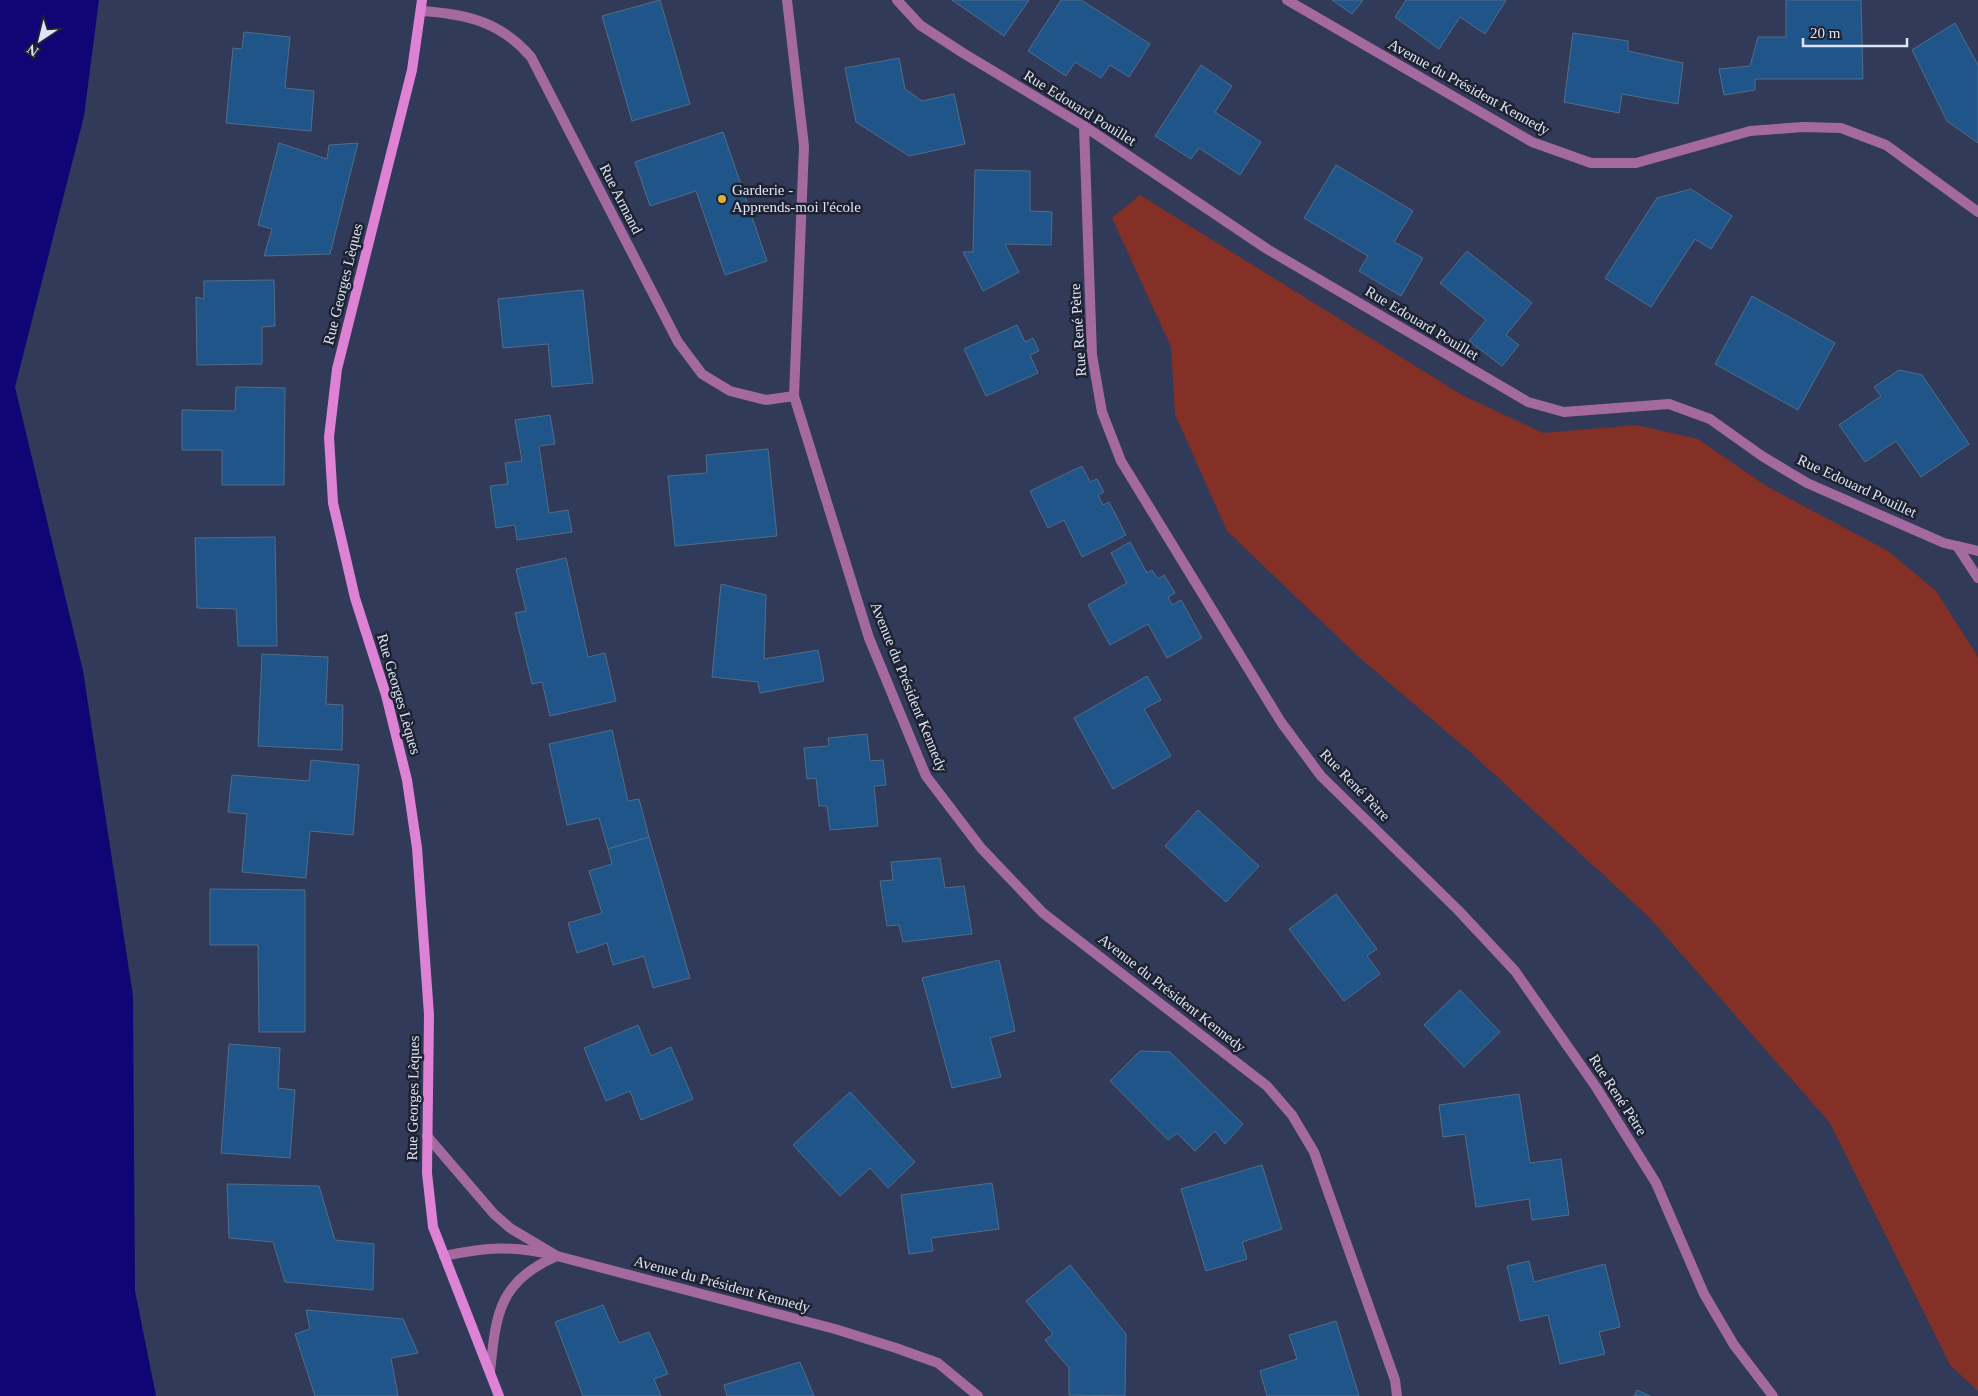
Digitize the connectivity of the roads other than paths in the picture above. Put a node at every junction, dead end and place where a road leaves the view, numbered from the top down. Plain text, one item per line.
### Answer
1 (422, 0) edge
2 (786, 0) edge
3 (897, 0) edge
4 (1287, 0) edge
5 (422, 12) junction
6 (1084, 126) junction
7 (1978, 212) edge
8 (794, 396) junction
9 (1957, 546) junction
10 (1978, 551) edge
11 (1978, 578) edge
12 (427, 1136) junction
13 (444, 1256) junction
14 (557, 1256) junction
15 (490, 1372) junction
16 (499, 1396) edge
17 (978, 1396) edge
18 (1397, 1396) edge
19 (1772, 1396) edge

1 - 5 main road, Rue Georges Lèques
2 - 8 street, Avenue du Président Kennedy
3 - 6 street, Rue Edouard Pouillet
4 - 7 street, Avenue du Président Kennedy
5 - 8 street, Rue Armand
5 - 12 main road, Rue Georges Lèques
6 - 9 street, Rue Edouard Pouillet
6 - 19 street, Rue René Pètre
8 - 18 street, Avenue du Président Kennedy
9 - 10 street, Rue Edouard Pouillet
9 - 11 street
12 - 13 main road, Rue Georges Lèques
12 - 14 street
13 - 14 street, Avenue du Président Kennedy
13 - 15 main road, Rue Georges Lèques
14 - 15 street
14 - 17 street, Avenue du Président Kennedy
15 - 16 main road, Rue Georges Lèques

